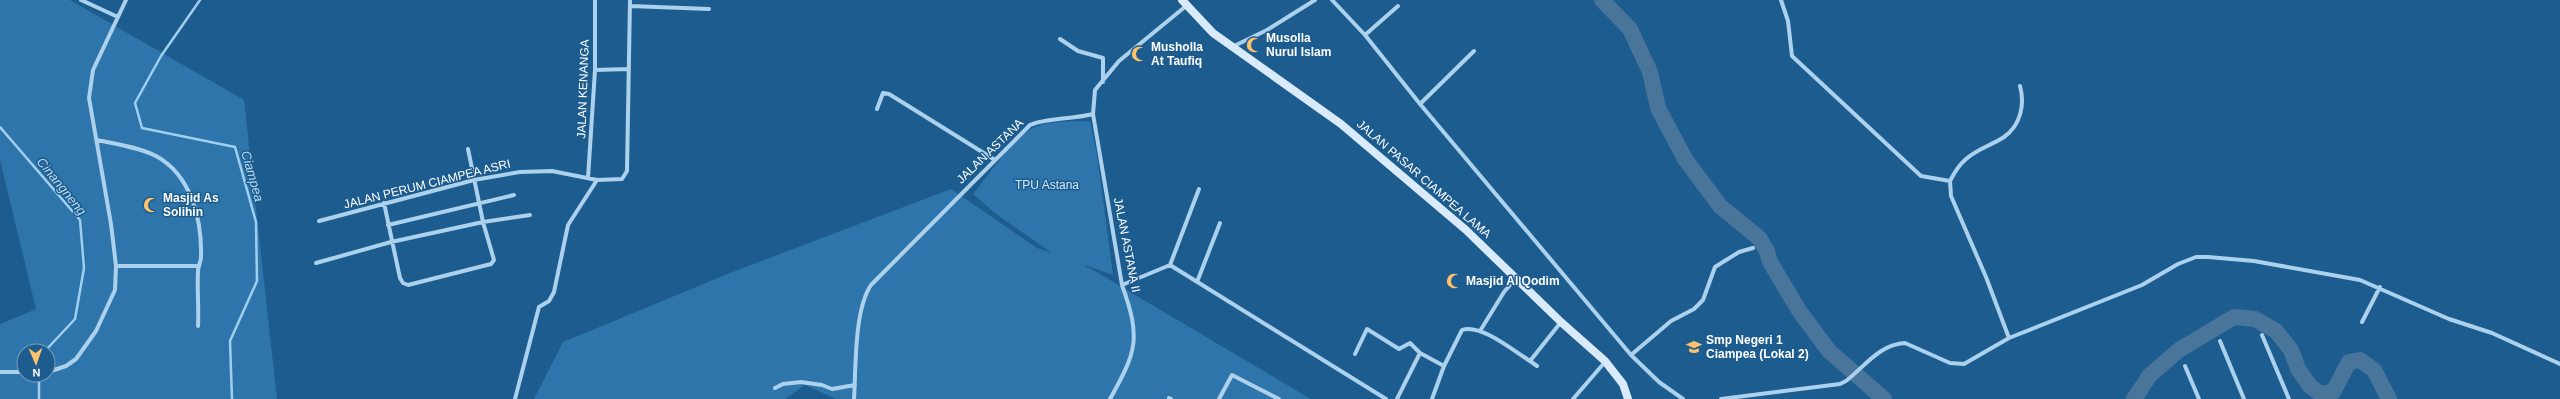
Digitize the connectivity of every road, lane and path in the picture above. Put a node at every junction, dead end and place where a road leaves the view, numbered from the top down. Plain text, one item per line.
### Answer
1 (81, 0) edge
2 (126, 0) edge
3 (595, 0) edge
4 (630, 0) edge
5 (1315, 0) edge
6 (1332, 0) edge
7 (1781, 0) edge
8 (1184, 3) edge
9 (630, 6) junction
10 (1398, 6) dead end
11 (709, 9) dead end
12 (118, 17) junction
13 (1365, 35) junction
14 (1060, 39) dead end
15 (1232, 47) junction
16 (1474, 51) dead end
17 (628, 69) junction
18 (595, 70) junction
19 (1103, 82) junction
20 (2020, 86) dead end
21 (1420, 104) junction
22 (877, 109) dead end
23 (1093, 114) junction
24 (97, 140) junction
25 (468, 149) dead end
26 (995, 160) junction
27 (588, 178) junction
28 (474, 180) junction
29 (597, 180) junction
30 (1950, 181) junction
31 (1199, 189) dead end
32 (514, 195) dead end
33 (479, 202) junction
34 (384, 203) junction
35 (530, 215) dead end
36 (319, 221) dead end
37 (483, 222) junction
38 (1220, 223) dead end
39 (388, 225) junction
40 (391, 242) junction
41 (1753, 248) dead end
42 (316, 263) dead end
43 (1170, 265) junction
44 (116, 266) junction
45 (198, 266) junction
46 (1517, 278) junction
47 (1197, 282) junction
48 (1122, 285) junction
49 (2380, 287) junction
50 (1560, 322) junction
51 (2362, 322) dead end
52 (198, 326) dead end
53 (1480, 330) junction
54 (2262, 335) dead end
55 (2009, 338) junction
56 (2220, 341) dead end
57 (1420, 353) junction
58 (1355, 354) dead end
59 (1631, 356) junction
60 (1530, 361) junction
61 (1606, 362) junction
62 (2560, 364) edge
63 (1444, 366) junction
64 (1537, 366) dead end
65 (2186, 366) dead end
66 (56, 369) edge
67 (0, 372) edge
68 (16, 372) edge
69 (855, 385) junction
70 (775, 388) dead end
71 (515, 399) edge
72 (854, 399) edge
73 (1110, 399) edge
74 (1219, 399) edge
75 (1279, 399) edge
76 (1386, 399) edge
77 (1397, 399) edge
78 (1432, 399) edge
79 (1573, 399) edge
80 (1628, 399) edge
81 (1683, 399) edge
82 (1721, 399) edge
83 (2199, 399) edge
84 (2244, 399) edge
85 (2289, 399) edge

1 - 12 street
2 - 12 street
3 - 18 street, JALAN KENANGA
4 - 9 street, JALAN PERUM CIAMPEA ASRI
5 - 15 street
6 - 13 street
7 - 30 street
8 - 15 main road, JALAN PASAR CIAMPEA LAMA
8 - 19 street
9 - 11 street
9 - 17 street, JALAN PERUM CIAMPEA ASRI
10 - 13 street
12 - 24 street
13 - 21 street
14 - 19 street
15 - 46 main road, JALAN PASAR CIAMPEA LAMA
16 - 21 street
17 - 18 street
17 - 29 street, JALAN PERUM CIAMPEA ASRI
18 - 27 street, JALAN KENANGA
19 - 23 street
20 - 30 street
21 - 59 street
22 - 26 street
23 - 26 street, JALAN ASTANA
23 - 48 street, JALAN ASTANA II
24 - 44 street
24 - 45 street
25 - 28 street
26 - 69 street, JALAN ASTANA
27 - 28 street, JALAN PERUM CIAMPEA ASRI
27 - 29 street, JALAN PERUM CIAMPEA ASRI
28 - 33 street
28 - 34 street, JALAN PERUM CIAMPEA ASRI
29 - 71 street
30 - 55 street
31 - 43 street
32 - 33 street
33 - 37 street
33 - 39 street
34 - 36 street, JALAN PERUM CIAMPEA ASRI
34 - 39 street
35 - 37 street
37 - 40 street
37 - 40 street
38 - 47 street
39 - 40 street
40 - 42 street
41 - 59 street
43 - 47 street
43 - 48 street
44 - 45 street
44 - 66 street
45 - 52 street
46 - 50 main road, JALAN PASAR CIAMPEA LAMA
46 - 53 street
47 - 76 street
48 - 73 street, JALAN ASTANA II
49 - 51 street
49 - 55 street
49 - 62 street
50 - 60 street
50 - 61 main road, JALAN PASAR CIAMPEA LAMA
53 - 60 street
53 - 63 street
54 - 85 street
55 - 82 street
56 - 84 street
57 - 58 street
57 - 63 street
57 - 77 street
59 - 81 street
60 - 64 street
61 - 79 street
61 - 80 main road, JALAN PASAR CIAMPEA LAMA
63 - 78 street
65 - 83 street
67 - 68 street
69 - 70 street
69 - 72 street, JALAN ASTANA
74 - 75 street

